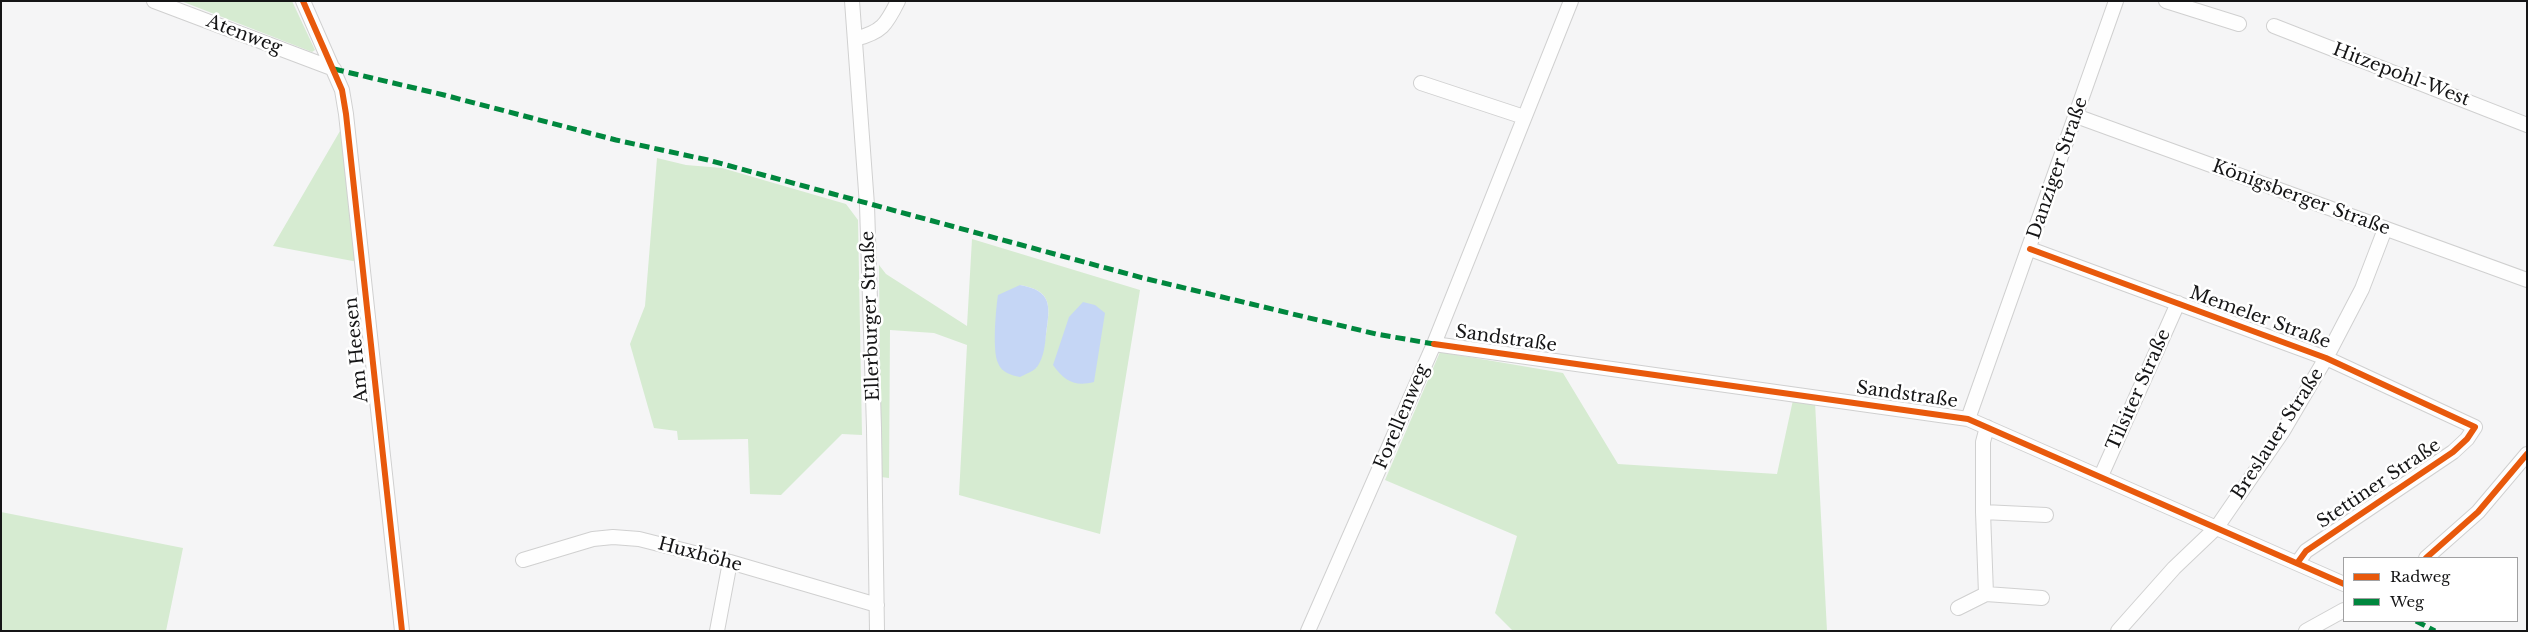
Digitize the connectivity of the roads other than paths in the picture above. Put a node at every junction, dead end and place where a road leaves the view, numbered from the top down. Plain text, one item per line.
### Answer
1 (154, 1) edge
2 (303, 1) edge
3 (852, 1) edge
4 (898, 1) edge
5 (1571, 1) edge
6 (2116, 1) edge
7 (2166, 1) edge
8 (2239, 24) dead end
9 (2274, 26) dead end
10 (855, 39) junction
11 (334, 69) junction
12 (1421, 83) dead end
13 (2076, 116) junction
14 (1524, 117) junction
15 (2527, 124) edge
16 (2385, 229) junction
17 (2030, 249) junction
18 (2527, 280) edge
19 (2178, 303) junction
20 (1434, 344) junction
21 (2326, 358) junction
22 (1968, 419) junction
23 (1987, 427) junction
24 (2475, 427) joint
25 (2527, 454) edge
26 (2101, 476) junction
27 (1984, 512) junction
28 (2046, 515) dead end
29 (2217, 527) junction
30 (2427, 557) edge
31 (523, 560) dead end
32 (730, 562) junction
33 (2298, 562) junction
34 (2343, 584) edge
35 (1986, 594) junction
36 (2042, 598) dead end
37 (877, 605) junction
38 (1958, 608) dead end
39 (2343, 611) edge
40 (402, 631) edge
41 (717, 631) edge
42 (877, 631) edge
43 (1308, 631) edge
44 (2118, 631) edge
45 (2306, 631) edge

1 - 11 street, Atenweg
2 - 11 street, Am Heesen
3 - 10 street, Ellerburger Straße
4 - 10 street
5 - 14 street, Forellenweg
6 - 13 street, Danziger Straße
7 - 8 street
9 - 15 street, Hitzepohl-West
10 - 37 street, Ellerburger Straße
11 - 40 street, Am Heesen
12 - 14 street
13 - 16 street, Königsberger Straße
13 - 17 street, Danziger Straße
14 - 20 street, Forellenweg
16 - 18 street, Königsberger Straße
16 - 21 street, Breslauer Straße
17 - 19 street, Memeler Straße
17 - 22 street, Danziger Straße
19 - 21 street, Memeler Straße
19 - 26 street, Tilsiter Straße
20 - 22 street, Sandstraße
20 - 43 street, Forellenweg
21 - 24 street, Memeler Straße
21 - 29 street, Breslauer Straße
22 - 23 street, Sandstraße
23 - 26 street, Sandstraße
23 - 27 street
24 - 33 street, Stettiner Straße
25 - 30 street
26 - 29 street, Sandstraße
27 - 28 street
27 - 35 street
29 - 33 street, Sandstraße
29 - 44 street, Breslauer Straße
31 - 32 street, Huxhöhe
32 - 37 street, Huxhöhe
32 - 41 street
33 - 34 street, Sandstraße
35 - 36 street
35 - 38 street
37 - 42 street, Ellerburger Straße
39 - 45 street

